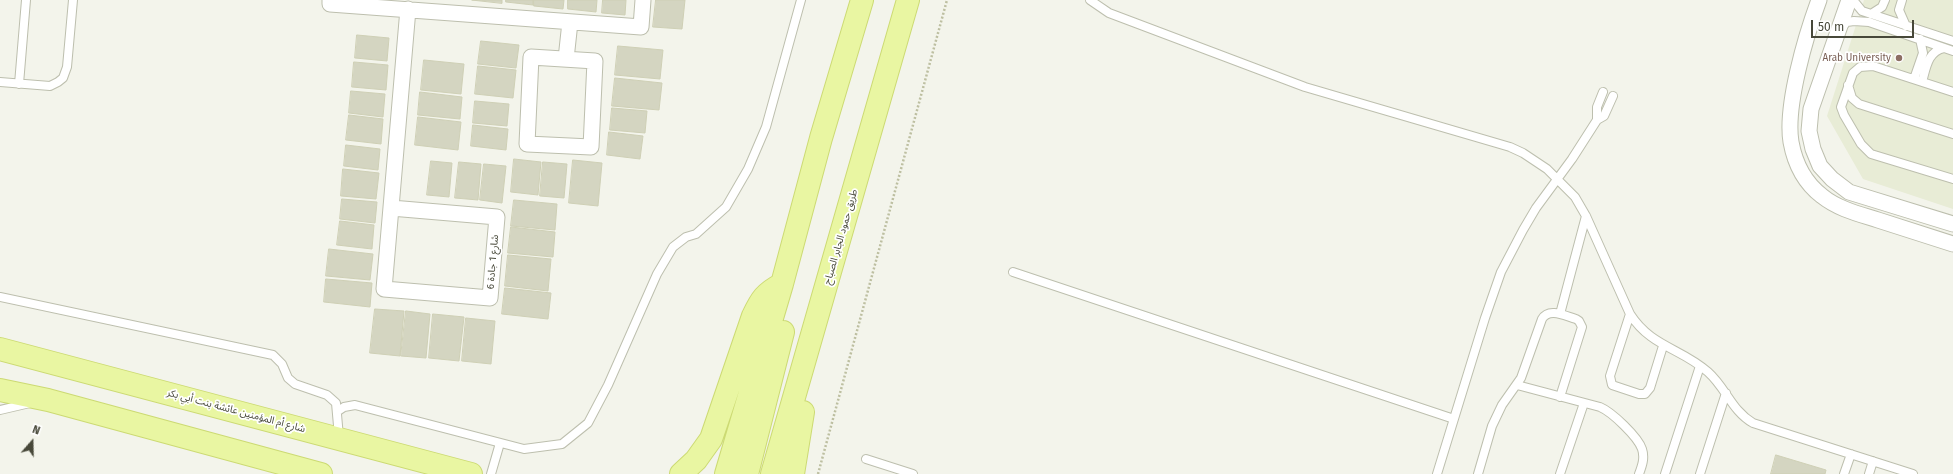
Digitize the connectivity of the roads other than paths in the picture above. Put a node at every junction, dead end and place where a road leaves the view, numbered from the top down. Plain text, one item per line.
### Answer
1 (26, 0) edge
2 (73, 0) edge
3 (330, 0) edge
4 (643, 0) edge
5 (801, 0) edge
6 (862, 0) edge
7 (908, 0) edge
8 (1090, 0) edge
9 (1819, 0) edge
10 (1849, 0) edge
11 (1853, 0) edge
12 (1885, 0) edge
13 (1902, 0) edge
14 (408, 10) junction
15 (1871, 14) junction
16 (570, 22) junction
17 (1906, 26) junction
18 (1840, 28) junction
19 (1920, 39) junction
20 (1953, 41) edge
21 (1944, 48) junction
22 (1953, 51) edge
23 (566, 59) junction
24 (1918, 80) junction
25 (1849, 81) junction
26 (0, 82) edge
27 (19, 84) junction
28 (1603, 92) dead end
29 (1953, 92) edge
30 (1613, 96) dead end
31 (1597, 120) junction
32 (1953, 134) edge
33 (1558, 178) junction
34 (1953, 180) edge
35 (391, 208) junction
36 (1586, 216) junction
37 (1953, 224) edge
38 (1953, 244) edge
39 (1013, 272) dead end
40 (782, 284) junction
41 (0, 297) edge
42 (1560, 314) junction
43 (1630, 314) junction
44 (817, 321) junction
45 (1664, 346) junction
46 (0, 349) edge
47 (1700, 366) junction
48 (1516, 385) junction
49 (0, 390) edge
50 (1726, 393) junction
51 (1560, 397) junction
52 (48, 400) junction
53 (1584, 403) junction
54 (0, 410) edge
55 (338, 411) junction
56 (1454, 419) junction
57 (339, 439) junction
58 (500, 443) junction
59 (1850, 454) junction
60 (866, 459) dead end
61 (1873, 461) junction
62 (321, 474) edge
63 (471, 474) edge
64 (491, 474) edge
65 (681, 474) edge
66 (726, 474) edge
67 (747, 474) edge
68 (772, 474) edge
69 (793, 474) edge
70 (913, 474) edge
71 (1438, 474) edge
72 (1478, 474) edge
73 (1560, 474) edge
74 (1639, 474) edge
75 (1665, 474) edge
76 (1700, 474) edge
77 (1844, 474) edge
78 (1869, 474) edge
79 (1913, 474) edge

1 - 27 lane
2 - 27 lane
3 - 14 street
4 - 16 street
5 - 58 lane
6 - 40 main road
7 - 44 main road, طريق حمود الجابر الصباح
8 - 33 lane
9 - 38 street
10 - 18 street
11 - 15 lane
12 - 15 lane
13 - 17 lane
14 - 16 street
14 - 35 street, شارع 1 جادة 6
15 - 17 lane
16 - 23 street
17 - 20 lane
18 - 19 lane
18 - 37 street
19 - 21 lane
19 - 24 lane
21 - 22 lane
21 - 24 lane
23 - 23 street
24 - 25 lane
24 - 29 lane
25 - 32 lane
25 - 34 lane
26 - 27 lane
28 - 31 lane
30 - 31 lane
31 - 33 lane
33 - 36 lane
33 - 56 lane
35 - 35 street, شارع 1 جادة 6
36 - 42 lane
36 - 43 lane
39 - 56 lane
40 - 65 main road
40 - 66 main road
40 - 67 main road
41 - 55 lane
42 - 48 lane
42 - 51 lane
43 - 45 lane
43 - 45 lane
44 - 68 main road, طريق حمود الجابر الصباح
44 - 69 main road
45 - 47 lane
46 - 57 main road, شارع أم المؤمنين عائشة بنت أبي بكر
47 - 50 lane
47 - 75 lane
48 - 51 lane
48 - 72 lane
49 - 52 main road
50 - 59 lane
50 - 76 lane
51 - 53 lane
52 - 54 lane
52 - 62 main road
53 - 73 lane
53 - 74 lane
55 - 57 lane
55 - 58 lane
56 - 71 lane
57 - 63 main road, شارع أم المؤمنين عائشة بنت أبي بكر
58 - 64 lane
59 - 61 lane
59 - 77 lane
60 - 70 lane
61 - 78 lane
61 - 79 lane

